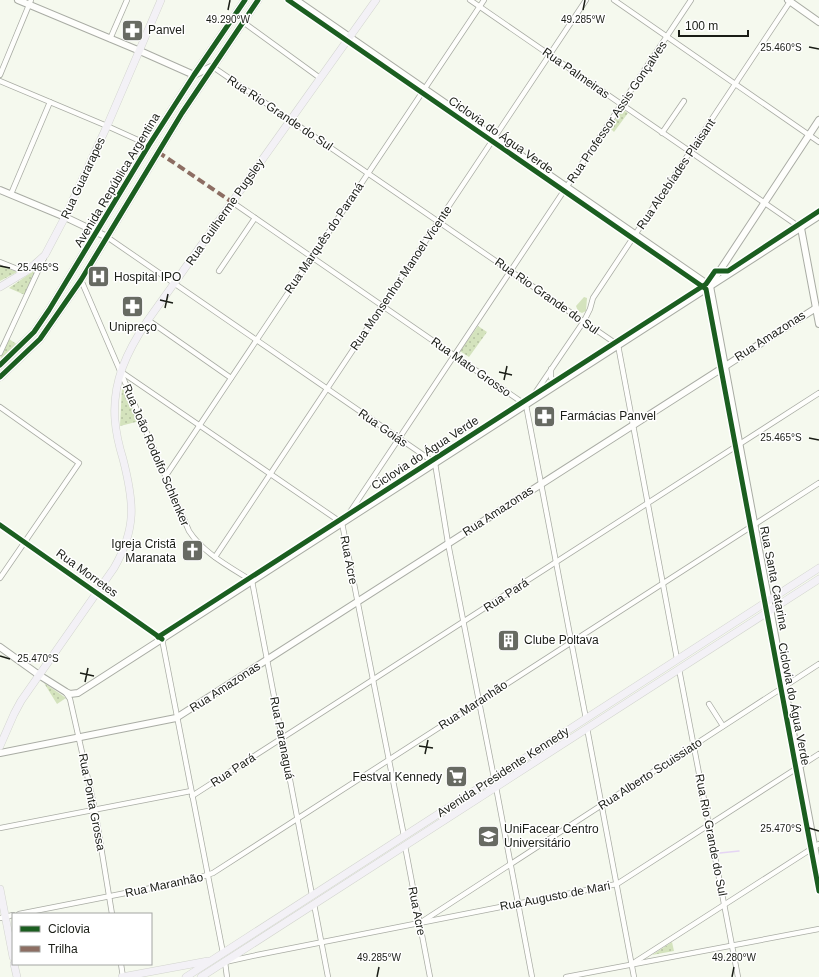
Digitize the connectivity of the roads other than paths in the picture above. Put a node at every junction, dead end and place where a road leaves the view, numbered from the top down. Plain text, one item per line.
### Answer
1 (18, 0) edge
2 (127, 0) edge
3 (161, 0) edge
4 (245, 0) edge
5 (258, 0) edge
6 (296, 0) edge
7 (376, 0) edge
8 (470, 0) edge
9 (484, 0) edge
10 (586, 0) edge
11 (614, 0) edge
12 (691, 0) edge
13 (790, 0) edge
14 (30, 2) edge
15 (479, 7) junction
16 (243, 22) junction
17 (819, 22) edge
18 (667, 36) junction
19 (349, 37) junction
20 (110, 39) junction
21 (140, 51) junction
22 (550, 55) junction
23 (213, 67) junction
24 (0, 75) edge
25 (194, 75) junction
26 (320, 78) junction
27 (0, 81) edge
28 (736, 84) junction
29 (424, 89) junction
30 (684, 101) dead end
31 (50, 102) junction
32 (621, 104) junction
33 (290, 120) junction
34 (819, 120) edge
35 (107, 126) junction
36 (662, 133) junction
37 (809, 136) junction
38 (495, 138) junction
39 (819, 142) edge
40 (149, 145) junction
41 (690, 152) junction
42 (368, 173) junction
43 (566, 187) junction
44 (0, 190) edge
45 (11, 194) junction
46 (232, 202) junction
47 (764, 203) junction
48 (65, 217) junction
49 (255, 218) junction
50 (818, 219) edge
51 (439, 222) junction
52 (801, 228) junction
53 (96, 232) junction
54 (635, 234) junction
55 (107, 237) junction
56 (45, 255) junction
57 (312, 257) junction
58 (0, 262) edge
59 (219, 270) dead end
60 (510, 271) junction
61 (25, 272) junction
62 (81, 280) junction
63 (174, 284) junction
64 (710, 286) junction
65 (0, 287) edge
66 (382, 306) junction
67 (817, 306) edge
68 (148, 320) junction
69 (584, 321) junction
70 (819, 324) edge
71 (256, 340) junction
72 (618, 345) junction
73 (1, 350) edge
74 (454, 355) junction
75 (0, 365) edge
76 (724, 366) junction
77 (551, 369) junction
78 (120, 371) junction
79 (0, 377) edge
80 (231, 378) junction
81 (558, 384) junction
82 (327, 389) junction
83 (819, 393) edge
84 (527, 404) junction
85 (0, 407) edge
86 (633, 425) junction
87 (199, 426) junction
88 (398, 439) junction
89 (739, 444) junction
90 (435, 464) junction
91 (270, 474) junction
92 (165, 477) junction
93 (819, 483) edge
94 (541, 484) junction
95 (648, 503) junction
96 (342, 523) junction
97 (0, 525) edge
98 (754, 526) junction
99 (25, 541) junction
100 (448, 543) junction
101 (215, 557) junction
102 (556, 563) junction
103 (818, 575) edge
104 (0, 578) edge
105 (252, 581) junction
106 (663, 584) junction
107 (97, 593) junction
108 (768, 601) junction
109 (358, 602) junction
110 (770, 610) junction
111 (464, 622) junction
112 (162, 639) junction
113 (571, 643) junction
114 (0, 647) edge
115 (678, 659) junction
116 (267, 660) junction
117 (819, 664) edge
118 (679, 669) junction
119 (39, 675) junction
120 (373, 680) junction
121 (784, 686) junction
122 (66, 692) junction
123 (479, 702) junction
124 (709, 704) dead end
125 (176, 718) junction
126 (586, 719) junction
127 (723, 726) junction
128 (587, 728) junction
129 (79, 737) junction
130 (282, 738) junction
131 (694, 745) junction
132 (0, 746) edge
133 (539, 749) junction
134 (0, 753) edge
135 (819, 754) edge
136 (541, 758) junction
137 (388, 759) junction
138 (799, 766) junction
139 (494, 778) junction
140 (496, 787) junction
141 (192, 794) junction
142 (602, 805) junction
143 (95, 810) junction
144 (297, 818) junction
145 (709, 825) junction
146 (0, 828) edge
147 (404, 836) junction
148 (405, 846) junction
149 (817, 846) edge
150 (378, 853) junction
151 (383, 860) junction
152 (510, 864) junction
153 (819, 872) edge
154 (207, 876) junction
155 (617, 884) junction
156 (0, 889) edge
157 (312, 895) junction
158 (109, 896) junction
159 (518, 903) junction
160 (314, 904) junction
161 (724, 905) junction
162 (24, 913) edge
163 (112, 913) edge
164 (6, 917) edge
165 (420, 923) junction
166 (819, 929) edge
167 (321, 942) junction
168 (732, 945) junction
169 (250, 946) junction
170 (12, 951) edge
171 (223, 953) junction
172 (256, 955) junction
173 (224, 962) junction
174 (632, 964) junction
175 (14, 965) edge
176 (121, 965) edge
177 (195, 967) junction
178 (17, 977) edge
179 (123, 977) edge
180 (186, 977) edge
181 (202, 977) edge
182 (227, 977) edge
183 (328, 977) edge
184 (430, 977) edge
185 (532, 977) edge
186 (566, 977) edge
187 (634, 977) edge
188 (738, 977) edge

1 - 14 street
2 - 20 street
3 - 21 main road, Rua Guararapes
4 - 25 street, Avenida República Argentina
5 - 16 street, Avenida República Argentina
6 - 19 street
7 - 19 main road, Rua Guilherme Pugsley
8 - 15 street, Rua Palmeiras
9 - 15 street, Rua Marquês do Paraná
10 - 22 street, Rua Monsenhor Manoel Vicente
11 - 18 street
12 - 18 street, Rua Professor Assis Gonçalves
13 - 17 street
13 - 28 street, Rua Alcebíades Plaisant
14 - 20 street
14 - 24 street
15 - 22 street, Rua Palmeiras
15 - 29 street, Rua Marquês do Paraná
16 - 23 street, Avenida República Argentina
16 - 26 street
18 - 28 street
18 - 32 street, Rua Professor Assis Gonçalves
19 - 26 main road, Rua Guilherme Pugsley
19 - 29 street
20 - 21 street
21 - 25 street
21 - 35 main road, Rua Guararapes
22 - 32 street, Rua Palmeiras
22 - 38 street, Rua Monsenhor Manoel Vicente
23 - 25 street
23 - 33 street, Rua Rio Grande do Sul
23 - 55 street, Avenida República Argentina
25 - 40 street, Avenida República Argentina
26 - 33 main road, Rua Guilherme Pugsley
27 - 31 street
28 - 37 street
28 - 41 street, Rua Alcebíades Plaisant
29 - 38 street
29 - 42 street, Rua Marquês do Paraná
30 - 36 street
31 - 35 street
31 - 45 street
32 - 36 street, Rua Palmeiras
32 - 43 street, Rua Professor Assis Gonçalves
33 - 42 street, Rua Rio Grande do Sul
33 - 46 main road, Rua Guilherme Pugsley
34 - 37 street
35 - 40 street
35 - 48 main road, Rua Guararapes
36 - 41 street, Rua Palmeiras
37 - 39 street
37 - 47 street
38 - 43 street
38 - 51 street, Rua Monsenhor Manoel Vicente
40 - 53 street, Avenida República Argentina
41 - 47 street, Rua Palmeiras
41 - 54 street, Rua Alcebíades Plaisant
42 - 51 street, Rua Rio Grande do Sul
42 - 57 street, Rua Marquês do Paraná
43 - 54 street
43 - 60 street, Rua Professor Assis Gonçalves
44 - 45 street
45 - 48 street
46 - 49 street, Rua Mato Grosso
46 - 63 main road, Rua Guilherme Pugsley
47 - 52 street, Rua Palmeiras
47 - 64 street
48 - 53 street
48 - 56 main road, Rua Guararapes
49 - 57 street, Rua Mato Grosso
49 - 59 street
50 - 52 street
51 - 60 street, Rua Rio Grande do Sul
51 - 66 street, Rua Monsenhor Manoel Vicente
52 - 64 street
52 - 67 street
53 - 55 street
53 - 75 street, Avenida República Argentina
54 - 64 street
54 - 69 street, Rua Alcebíades Plaisant
55 - 62 street, Avenida República Argentina
55 - 63 street, Rua Goiás
56 - 61 main road
56 - 73 street, Rua Guararapes
57 - 66 street, Rua Mato Grosso
57 - 71 street, Rua Marquês do Paraná
58 - 61 street
60 - 69 street, Rua Rio Grande do Sul
60 - 74 street, Rua Professor Assis Gonçalves
61 - 65 main road
62 - 78 street, Rua João Rodolfo Schlenker
62 - 79 street, Avenida República Argentina
63 - 68 main road, Rua Guilherme Pugsley
63 - 71 street, Rua Goiás
64 - 72 street
64 - 76 street, Rua Santa Catarina
66 - 74 street, Rua Mato Grosso
66 - 82 street, Rua Monsenhor Manoel Vicente
67 - 70 street
67 - 76 street, Rua Amazonas
68 - 78 main road, Rua Guilherme Pugsley
68 - 80 street
69 - 72 street, Rua Rio Grande do Sul
69 - 77 street, Rua Alcebíades Plaisant
71 - 80 street, Rua Marquês do Paraná
71 - 82 street, Rua Goiás
72 - 81 street
72 - 86 street
74 - 84 street, Rua Mato Grosso
74 - 88 street, Rua Professor Assis Gonçalves
76 - 86 street, Rua Amazonas
76 - 89 street, Rua Santa Catarina
77 - 81 street
77 - 84 street, Rua Alcebíades Plaisant
78 - 87 street, Rua Acre
78 - 92 street, Rua João Rodolfo Schlenker
78 - 107 main road, Rua Guilherme Pugsley
80 - 87 street, Rua Marquês do Paraná
81 - 84 street
82 - 88 street, Rua Goiás
82 - 91 street, Rua Monsenhor Manoel Vicente
83 - 89 street, Rua Pará
84 - 90 street
84 - 94 street
85 - 99 street
86 - 94 street, Rua Amazonas
86 - 95 street
87 - 91 street, Rua Acre
87 - 92 street, Rua Marquês do Paraná
88 - 90 street, Rua Goiás
88 - 96 street, Rua Professor Assis Gonçalves
89 - 95 street, Rua Pará
89 - 98 street, Rua Santa Catarina
90 - 96 street
90 - 100 street
91 - 96 street, Rua Acre
91 - 101 street, Rua Monsenhor Manoel Vicente
92 - 101 street, Rua João Rodolfo Schlenker
93 - 98 street, Rua Maranhão
94 - 100 street, Rua Amazonas
94 - 102 street
95 - 102 street, Rua Pará
95 - 106 street
96 - 105 street
96 - 109 street, Rua Acre
97 - 99 street, Rua Morretes
98 - 106 street, Rua Maranhão
98 - 108 street, Rua Santa Catarina
99 - 104 street
99 - 107 street, Rua Morretes
100 - 109 street, Rua Amazonas
100 - 111 street
101 - 105 street, Rua João Rodolfo Schlenker
102 - 111 street, Rua Pará
102 - 113 street
103 - 108 main road, Avenida Presidente Kennedy
103 - 110 main road, Avenida Presidente Kennedy
105 - 112 street
105 - 116 street, Rua Paranaguá
106 - 113 street, Rua Maranhão
106 - 115 street
107 - 112 street, Rua Morretes
107 - 119 main road, Rua Guilherme Pugsley
108 - 110 street, Rua Santa Catarina
108 - 115 main road, Avenida Presidente Kennedy
109 - 116 street, Rua Amazonas
109 - 120 street, Rua Acre
110 - 118 main road, Avenida Presidente Kennedy
110 - 121 street, Rua Santa Catarina
111 - 120 street, Rua Pará
111 - 123 street
112 - 122 street
112 - 125 street
113 - 123 street, Rua Maranhão
113 - 126 street
114 - 119 street
115 - 126 main road, Avenida Presidente Kennedy
116 - 125 street, Rua Amazonas
116 - 130 street, Rua Paranaguá
117 - 121 street, Rua Alberto Scuissiato
118 - 128 main road, Avenida Presidente Kennedy
118 - 131 street, Rua Rio Grande do Sul
119 - 122 street
119 - 132 main road, Rua Guilherme Pugsley
120 - 130 street, Rua Pará
120 - 137 street, Rua Acre
121 - 127 street, Rua Alberto Scuissiato
121 - 138 street, Rua Santa Catarina
122 - 129 street, Rua Ponta Grossa
123 - 137 street, Rua Maranhão
123 - 139 street
124 - 127 street
125 - 129 street
125 - 141 street
126 - 133 main road, Avenida Presidente Kennedy
127 - 131 street, Rua Alberto Scuissiato
128 - 136 main road, Avenida Presidente Kennedy
128 - 142 street
129 - 134 street
129 - 143 street, Rua Ponta Grossa
130 - 141 street, Rua Pará
130 - 144 street, Rua Paranaguá
131 - 142 street, Rua Alberto Scuissiato
131 - 145 street, Rua Rio Grande do Sul
133 - 136 main road
133 - 139 main road, Avenida Presidente Kennedy
135 - 138 street, Rua Augusto de Mari
136 - 140 main road, Avenida Presidente Kennedy
137 - 144 street, Rua Maranhão
137 - 147 street, Rua Acre
138 - 145 street, Rua Augusto de Mari
138 - 149 street, Rua Santa Catarina
139 - 147 main road, Avenida Presidente Kennedy
140 - 148 main road, Avenida Presidente Kennedy
140 - 152 street
141 - 143 street, Rua Pará
141 - 154 street
142 - 152 street, Rua Alberto Scuissiato
142 - 155 street
143 - 146 street, Rua Pará
143 - 158 street, Rua Ponta Grossa
144 - 154 street, Rua Maranhão
144 - 157 street, Rua Paranaguá
145 - 155 street, Rua Augusto de Mari
145 - 161 street, Rua Rio Grande do Sul
147 - 150 main road, Avenida Presidente Kennedy
148 - 151 main road, Avenida Presidente Kennedy
148 - 165 street, Rua Acre
149 - 153 street, Rua Santa Catarina
149 - 161 street
150 - 151 main road
150 - 157 main road, Avenida Presidente Kennedy
151 - 160 main road, Avenida Presidente Kennedy
152 - 159 street
152 - 165 street, Rua Alberto Scuissiato
154 - 158 street, Rua Maranhão
154 - 171 street
155 - 159 street, Rua Augusto de Mari
155 - 174 street
156 - 164 main road
157 - 171 main road, Avenida Presidente Kennedy
158 - 162 street, Rua Maranhão
158 - 163 street, Rua Ponta Grossa
159 - 165 street, Rua Augusto de Mari
159 - 185 street
160 - 167 street
160 - 169 main road, Avenida Presidente Kennedy
161 - 168 street, Rua Rio Grande do Sul
161 - 174 street
164 - 170 main road
165 - 167 street, Rua Augusto de Mari
165 - 184 street, Rua Acre
166 - 168 street
167 - 172 street, Rua Augusto de Mari
167 - 183 street
168 - 174 street
168 - 188 street, Rua Rio Grande do Sul
169 - 172 street
169 - 173 main road, Avenida Presidente Kennedy
171 - 177 main road, Avenida Presidente Kennedy
172 - 173 street, Rua Augusto de Mari
173 - 181 main road, Avenida Presidente Kennedy
173 - 182 street
174 - 186 street
174 - 187 street
175 - 178 main road
176 - 179 street
177 - 179 main road
177 - 180 main road
177 - 181 main road

